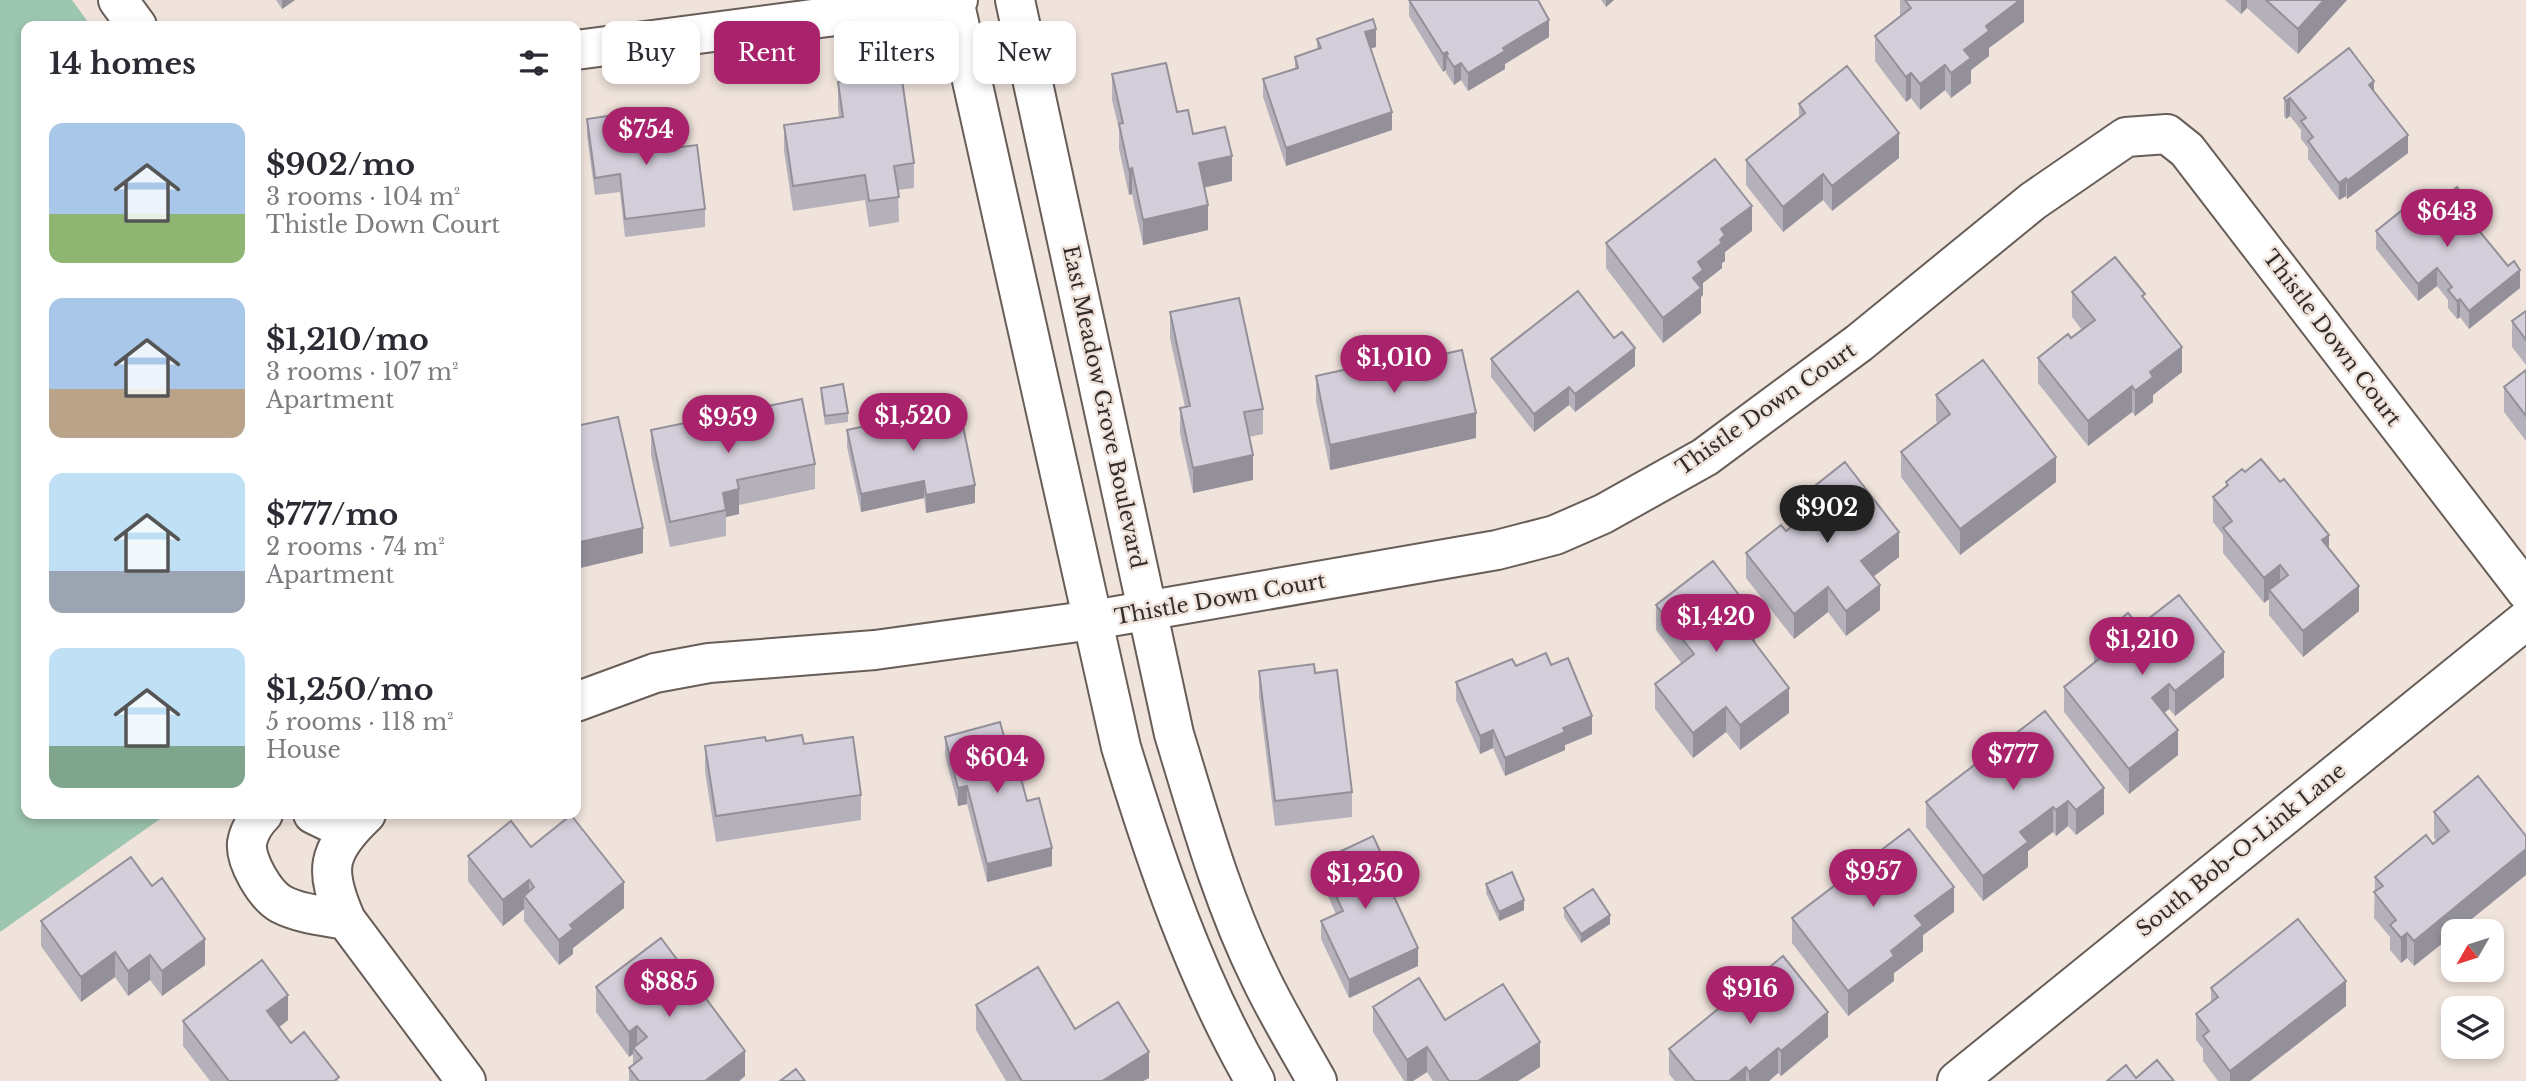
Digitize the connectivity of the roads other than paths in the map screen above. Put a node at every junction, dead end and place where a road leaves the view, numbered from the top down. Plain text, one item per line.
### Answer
1 (118, 0) edge
2 (955, 0) edge
3 (1015, 0) edge
4 (133, 21) edge
5 (581, 49) edge
6 (2526, 592) edge
7 (1148, 611) junction
8 (1093, 620) junction
9 (2526, 620) edge
10 (581, 700) edge
11 (258, 819) edge
12 (357, 822) edge
13 (346, 920) junction
14 (466, 1081) edge
15 (1255, 1081) edge
16 (1317, 1081) edge
17 (1956, 1081) edge

1 - 4 street
2 - 5 street
2 - 8 street
3 - 7 street, East Meadow Grove Boulevard
6 - 7 street, Thistle Down Court
7 - 8 street, Thistle Down Court
7 - 16 street, East Meadow Grove Boulevard
8 - 10 street, Thistle Down Court
8 - 15 street
9 - 17 street, South Bob-O-Link Lane
11 - 13 street
12 - 13 street
13 - 14 street

